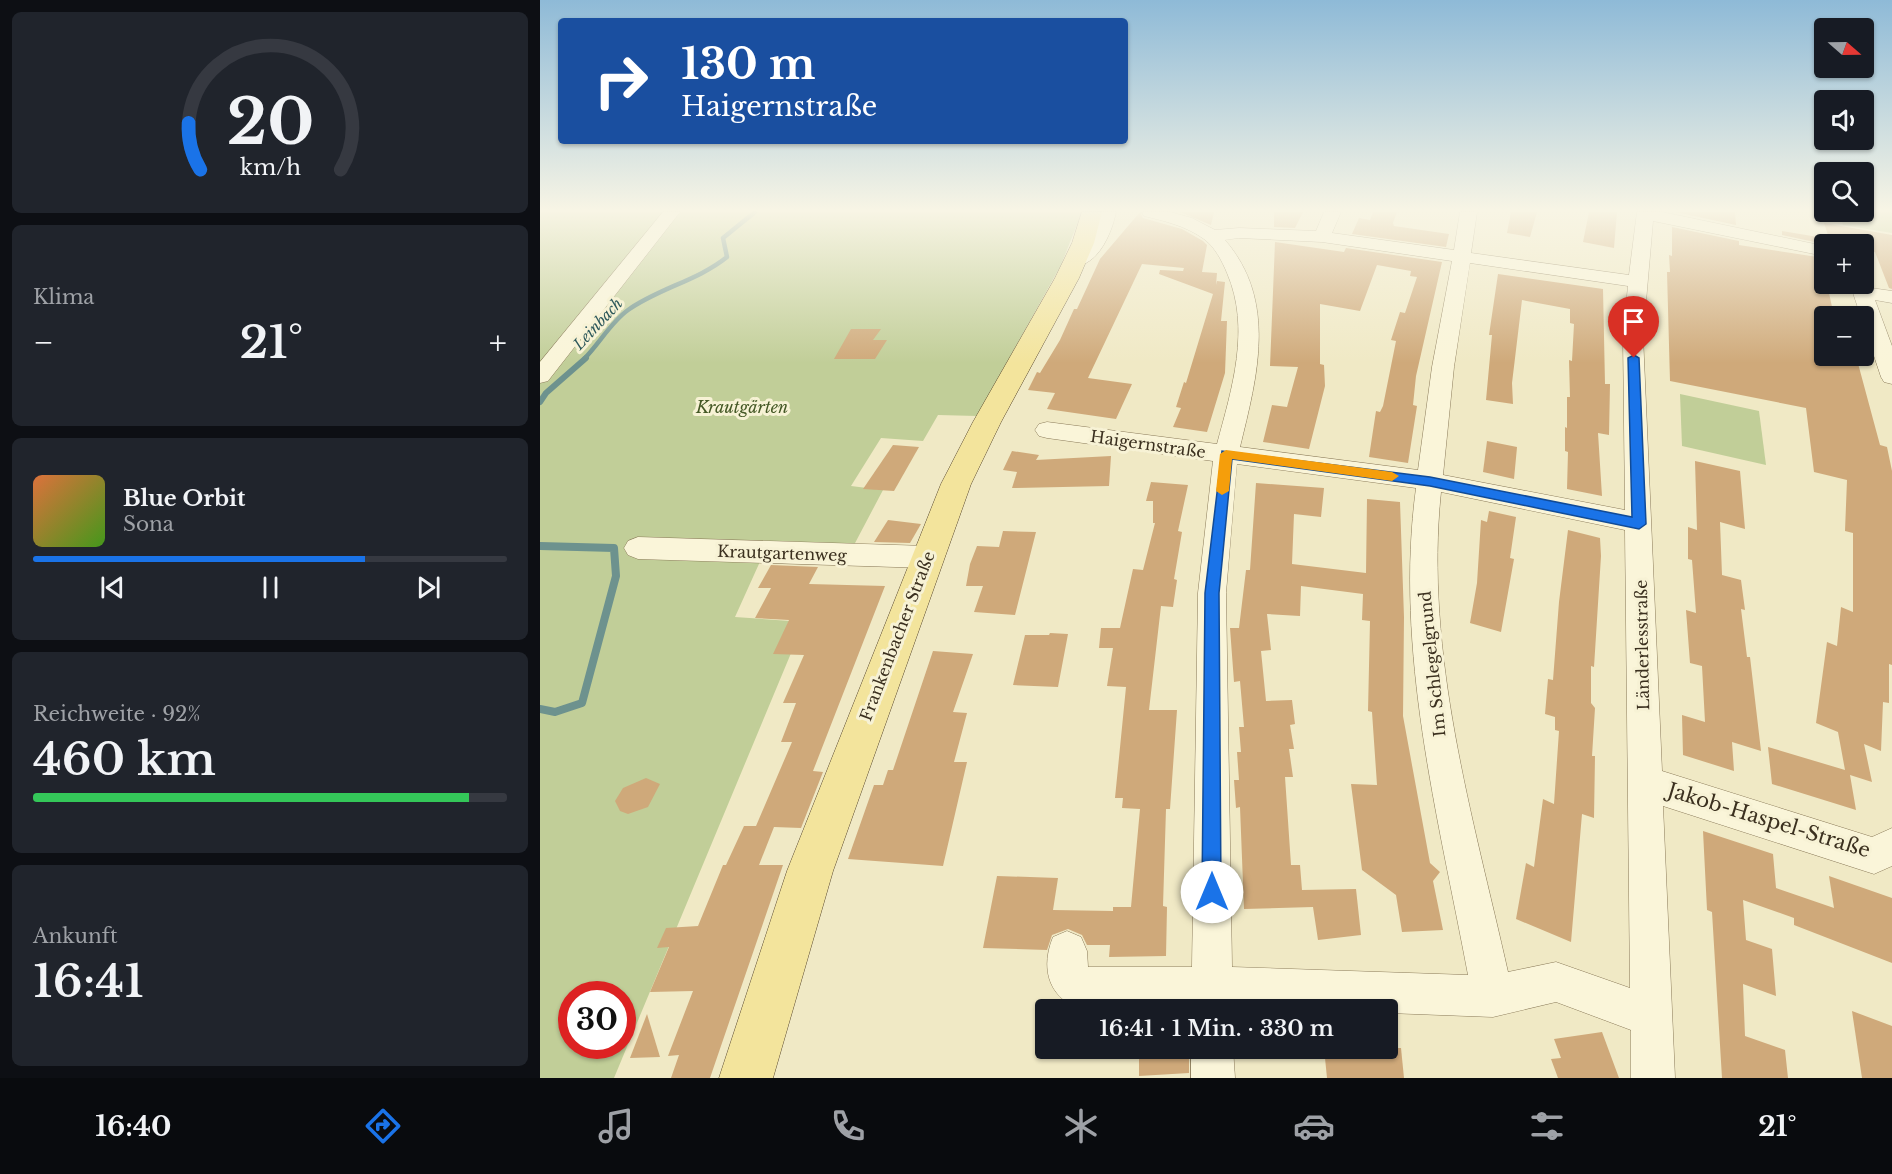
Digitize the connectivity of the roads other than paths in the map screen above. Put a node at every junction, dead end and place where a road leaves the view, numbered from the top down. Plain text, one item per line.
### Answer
1 (632, 262) edge
2 (1074, 262) edge
3 (1233, 262) edge
4 (1461, 262) edge
5 (1500, 262) edge
6 (1641, 262) edge
7 (1639, 282) junction
8 (1874, 292) edge
9 (1863, 294) edge
10 (1892, 297) edge
11 (540, 376) edge
12 (1892, 377) edge
13 (1047, 430) dead end
14 (1226, 454) junction
15 (1430, 481) junction
16 (1639, 524) junction
17 (638, 548) dead end
18 (927, 557) junction
19 (1645, 783) junction
20 (1892, 846) edge
21 (1067, 951) dead end
22 (1492, 996) junction
23 (1212, 998) edge
24 (1650, 1016) junction
25 (1212, 1059) edge
26 (746, 1078) edge
27 (1213, 1078) edge
28 (1653, 1078) edge

1 - 11 street
2 - 18 main road, Frankenbacher Straße
3 - 14 street
4 - 15 street, Im Schlegelgrund
5 - 7 street
6 - 7 street, Länderlesstraße
7 - 16 street, Länderlesstraße
8 - 10 street
9 - 12 street
13 - 14 street, Haigernstraße
14 - 15 street, Haigernstraße
14 - 23 street
15 - 16 street, Haigernstraße
15 - 22 street, Im Schlegelgrund
16 - 19 street, Länderlesstraße
17 - 18 street, Krautgartenweg
18 - 26 main road, Frankenbacher Straße
19 - 20 street, Jakob-Haspel-Straße
19 - 24 street, Länderlesstraße
21 - 23 street
22 - 23 street
22 - 24 street
24 - 28 street, Länderlesstraße
25 - 27 street

